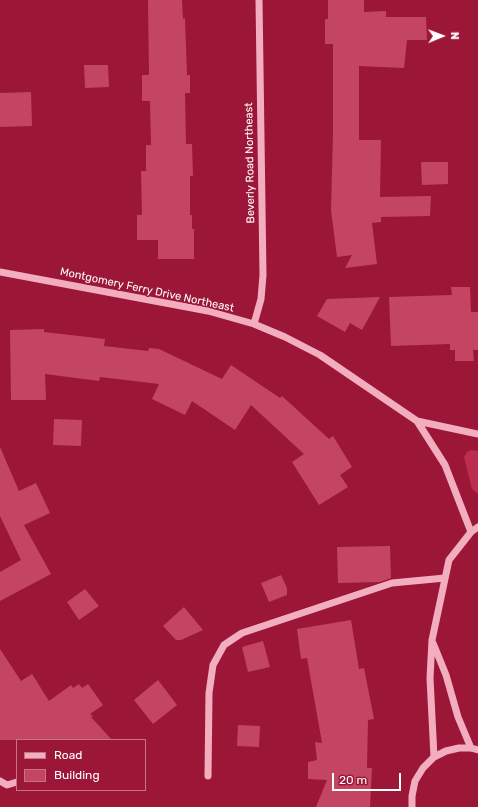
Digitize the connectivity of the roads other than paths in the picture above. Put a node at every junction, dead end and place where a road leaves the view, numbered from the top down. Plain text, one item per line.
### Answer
1 (259, 0) edge
2 (0, 272) edge
3 (254, 324) junction
4 (417, 420) junction
5 (478, 434) edge
6 (478, 527) edge
7 (471, 532) junction
8 (445, 578) junction
9 (432, 640) junction
10 (475, 749) edge
11 (434, 757) junction
12 (208, 776) dead end
13 (0, 781) edge
14 (16, 782) edge
15 (412, 807) edge

1 - 3 street, Beverly Road Northeast
2 - 3 street, Montgomery Ferry Drive Northeast
3 - 4 street, Montgomery Ferry Drive Northeast
4 - 5 street, Montgomery Ferry Drive Northeast
4 - 7 street
6 - 7 street
7 - 8 street
8 - 9 street
8 - 12 street
9 - 10 street
9 - 11 street
10 - 11 street
11 - 15 street
13 - 14 street

